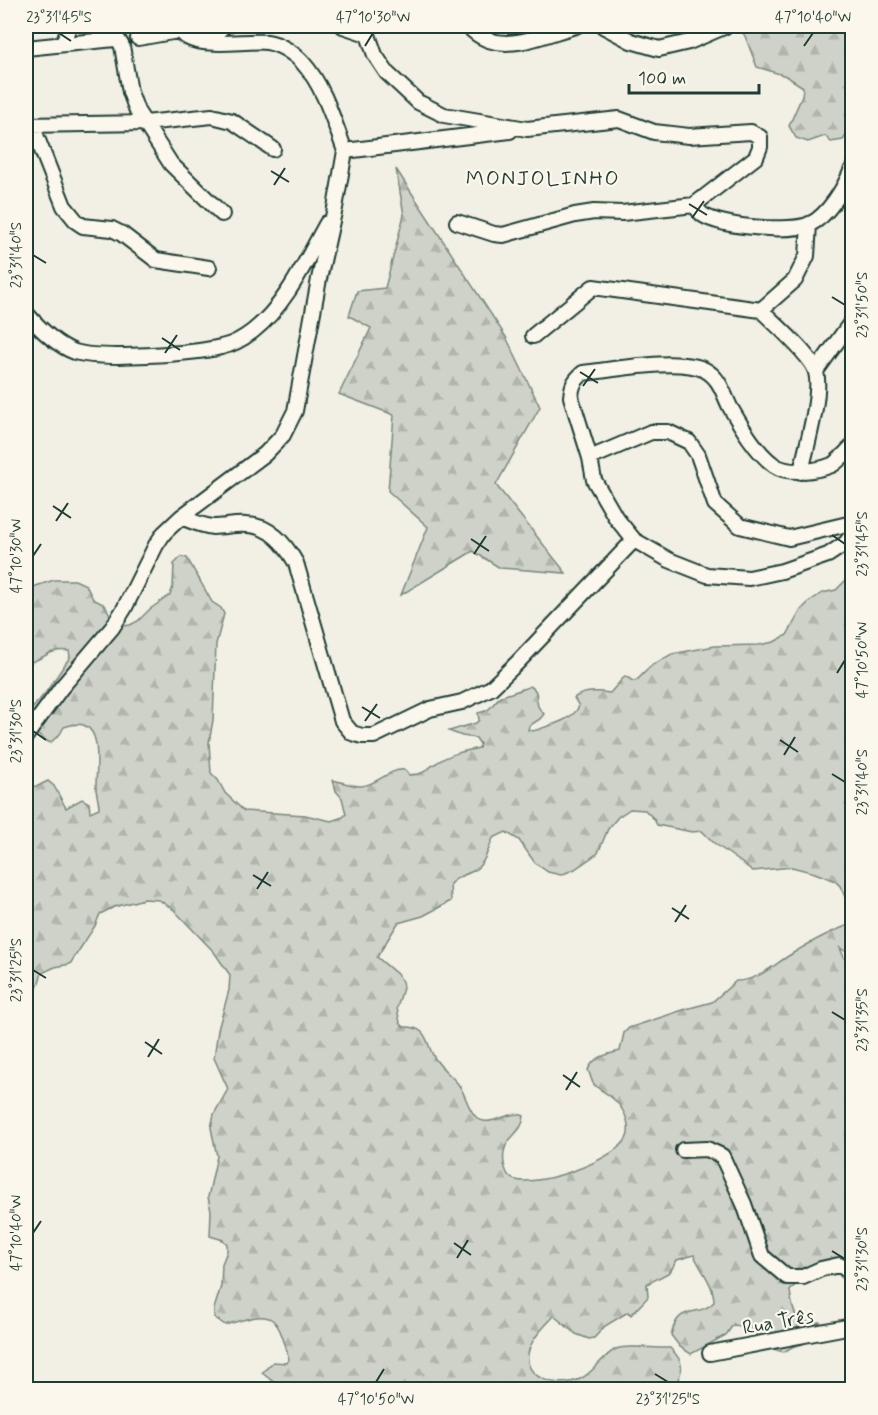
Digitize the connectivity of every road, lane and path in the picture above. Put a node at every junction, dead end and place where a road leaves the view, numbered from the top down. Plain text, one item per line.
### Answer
1 (69, 26) edge
2 (224, 26) edge
3 (343, 26) edge
4 (468, 26) edge
5 (576, 26) edge
6 (603, 26) edge
7 (726, 26) edge
8 (177, 28) edge
9 (366, 30) edge
10 (138, 38) dead end
11 (206, 42) junction
12 (63, 44) junction
13 (26, 48) edge
14 (145, 123) junction
15 (28, 125) edge
16 (527, 129) junction
17 (273, 149) dead end
18 (345, 151) junction
19 (852, 169) edge
20 (694, 205) junction
21 (335, 208) junction
22 (222, 214) dead end
23 (457, 222) dead end
24 (809, 224) junction
25 (209, 268) dead end
26 (761, 310) junction
27 (26, 313) edge
28 (852, 321) edge
29 (533, 336) dead end
30 (816, 371) junction
31 (852, 447) edge
32 (590, 458) junction
33 (801, 472) junction
34 (181, 517) junction
35 (852, 522) edge
36 (852, 535) edge
37 (634, 540) junction
38 (26, 736) edge
39 (683, 1150) dead end
40 (852, 1272) edge
41 (852, 1326) edge
42 (710, 1353) dead end

1 - 12 street
2 - 11 street
3 - 9 street
4 - 5 street
6 - 7 street
8 - 10 street
8 - 11 street
9 - 16 street
11 - 18 street
12 - 13 street
12 - 14 street
14 - 15 street
14 - 17 street
14 - 22 street
15 - 25 street
16 - 18 street
16 - 20 street
18 - 21 street
19 - 24 street
20 - 23 street
20 - 24 street
21 - 27 street
21 - 34 street
24 - 26 street
26 - 29 street
26 - 30 street
28 - 30 street
30 - 33 street
31 - 33 street
32 - 33 street
32 - 35 street
32 - 37 street
34 - 37 street
34 - 38 street
36 - 37 street
39 - 40 street
41 - 42 street, Rua Três

